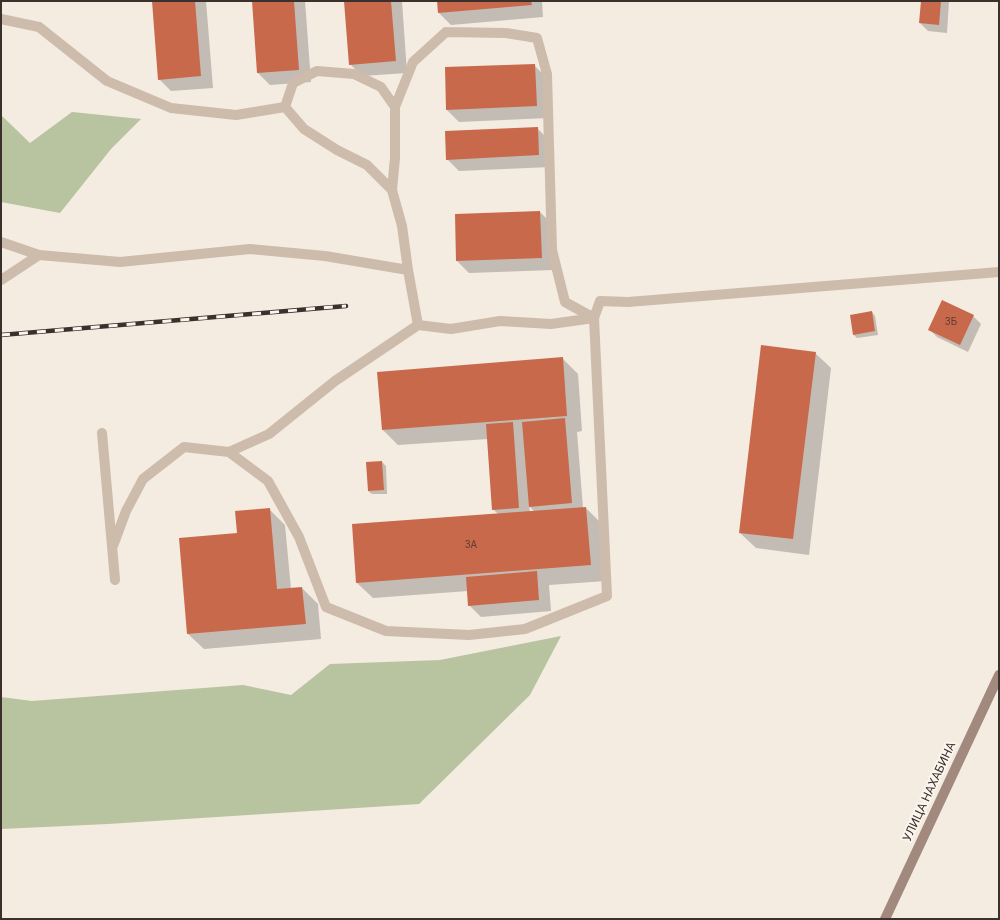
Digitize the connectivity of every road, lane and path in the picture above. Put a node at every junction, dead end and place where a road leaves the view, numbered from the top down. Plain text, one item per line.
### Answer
1 (1, 19) edge
2 (285, 107) junction
3 (395, 107) junction
4 (392, 190) junction
5 (1, 242) edge
6 (39, 256) junction
7 (408, 270) junction
8 (999, 272) edge
9 (1, 280) edge
10 (594, 318) junction
11 (418, 325) junction
12 (102, 433) dead end
13 (229, 452) junction
14 (113, 546) junction
15 (115, 580) dead end
16 (999, 675) edge
17 (885, 919) edge

1 - 2 street
2 - 3 street
2 - 4 street
3 - 4 street
3 - 10 street
4 - 7 street
5 - 6 street
6 - 7 street
6 - 9 street
7 - 11 street
8 - 10 street
10 - 11 street
10 - 13 street
11 - 13 street
12 - 14 street
13 - 14 street
14 - 15 street
16 - 17 main road, УЛИЦА НАХАБИНА

